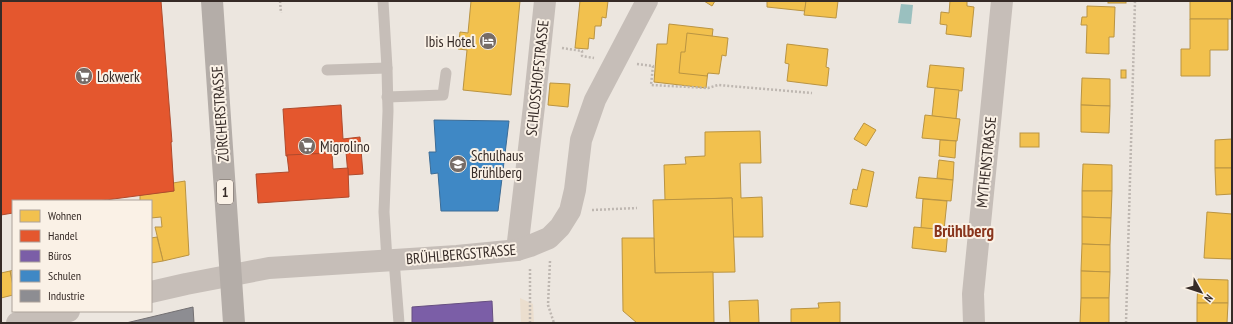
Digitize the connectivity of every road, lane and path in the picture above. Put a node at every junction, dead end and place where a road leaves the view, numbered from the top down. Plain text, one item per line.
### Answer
1 (212, 1) edge
2 (280, 1) edge
3 (382, 1) edge
4 (545, 1) edge
5 (647, 1) edge
6 (1002, 1) edge
7 (1136, 1) edge
8 (281, 13) dead end
9 (575, 50) dead end
10 (606, 59) junction
11 (387, 68) junction
12 (327, 70) dead end
13 (446, 73) dead end
14 (812, 94) dead end
15 (387, 96) junction
16 (637, 208) dead end
17 (585, 210) dead end
18 (532, 250) junction
19 (390, 260) junction
20 (230, 276) junction
21 (152, 292) edge
22 (65, 312) edge
23 (17, 323) edge
24 (234, 323) edge
25 (399, 323) edge
26 (530, 323) edge
27 (554, 323) edge
28 (974, 323) edge
29 (1126, 323) edge

1 - 20 main road, ZÜRCHERSTRASSE / 1
2 - 8 path
3 - 11 lane
4 - 18 street, SCHLOSSHOFSTRASSE
5 - 10 street, BRÜHLBERGSTRASSE
6 - 28 street, MYTHENSTRASSE
7 - 29 path
9 - 10 path
10 - 14 path
10 - 18 street, BRÜHLBERGSTRASSE
11 - 12 lane
11 - 15 lane
13 - 15 lane
15 - 19 lane
16 - 17 path
18 - 19 street, BRÜHLBERGSTRASSE
18 - 26 path
18 - 27 path
19 - 20 street, BRÜHLBERGSTRASSE
19 - 25 lane
20 - 21 street, BRÜHLBERGSTRASSE
20 - 24 main road, ZÜRCHERSTRASSE / 1
22 - 23 street

